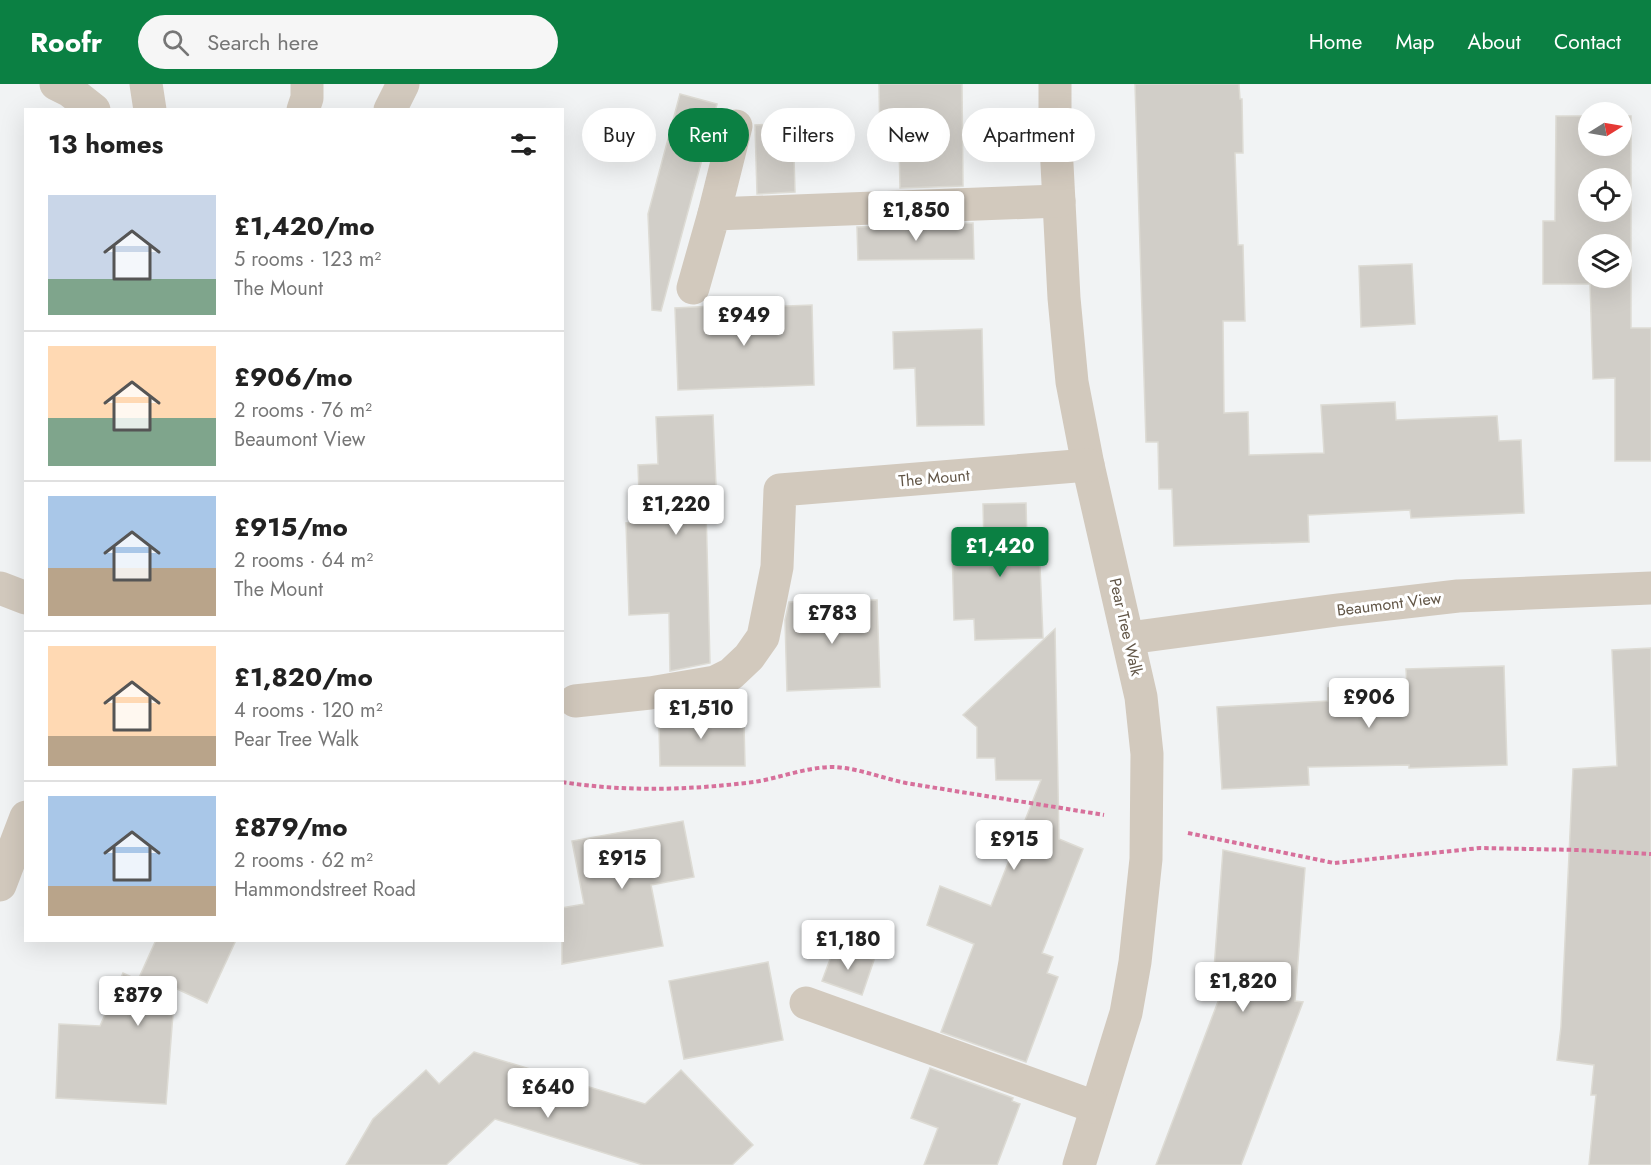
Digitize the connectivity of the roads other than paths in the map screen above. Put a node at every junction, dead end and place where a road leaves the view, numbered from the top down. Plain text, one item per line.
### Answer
1 (56, 84) edge
2 (146, 84) edge
3 (307, 84) edge
4 (403, 84) edge
5 (1055, 84) edge
6 (91, 108) edge
7 (150, 108) edge
8 (304, 108) edge
9 (391, 108) edge
10 (727, 162) edge
11 (1059, 201) junction
12 (714, 214) junction
13 (693, 288) dead end
14 (1088, 465) junction
15 (0, 588) edge
16 (1651, 588) edge
17 (24, 597) edge
18 (1129, 638) junction
19 (576, 701) dead end
20 (24, 822) edge
21 (0, 885) edge
22 (806, 1003) dead end
23 (1095, 1107) junction
24 (1079, 1165) edge

1 - 6 street
2 - 7 street
3 - 8 street
4 - 9 street
5 - 11 street, Pear Tree Walk
10 - 12 street
11 - 12 street
11 - 14 street, Pear Tree Walk
12 - 13 street
14 - 18 street, Pear Tree Walk
14 - 19 street, The Mount
15 - 17 street
16 - 18 street, Beaumont View
18 - 23 street, Pear Tree Walk
20 - 21 street
22 - 23 street
23 - 24 street, Pear Tree Walk

